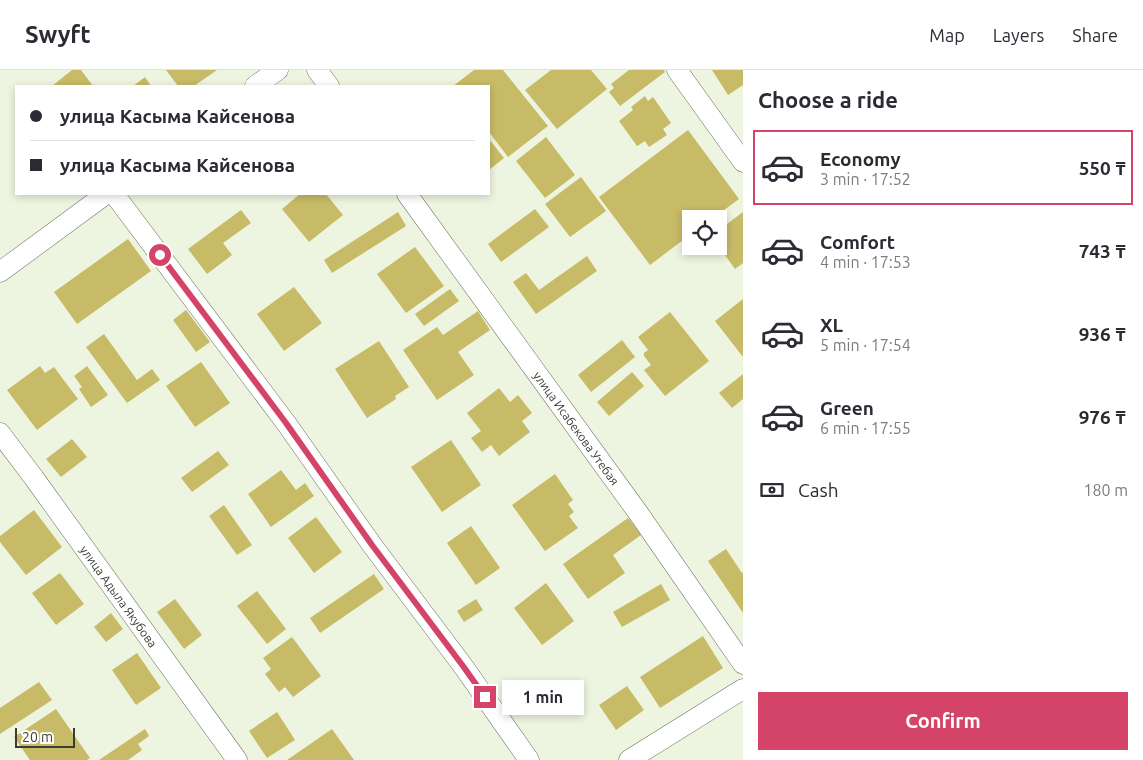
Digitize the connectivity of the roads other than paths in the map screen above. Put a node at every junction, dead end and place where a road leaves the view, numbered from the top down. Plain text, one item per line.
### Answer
1 (317, 70) edge
2 (677, 70) edge
3 (328, 85) edge
4 (736, 139) edge
5 (743, 162) edge
6 (105, 195) edge
7 (115, 195) edge
8 (408, 195) edge
9 (0, 272) edge
10 (0, 433) edge
11 (742, 661) edge
12 (743, 689) edge
13 (237, 760) edge
14 (529, 760) edge
15 (629, 760) edge

1 - 3 street
2 - 4 street
4 - 5 street
6 - 9 street
7 - 14 street
8 - 11 street, улица Исабекова Утебая
10 - 13 street, улица Адыла Якубова
12 - 15 street

